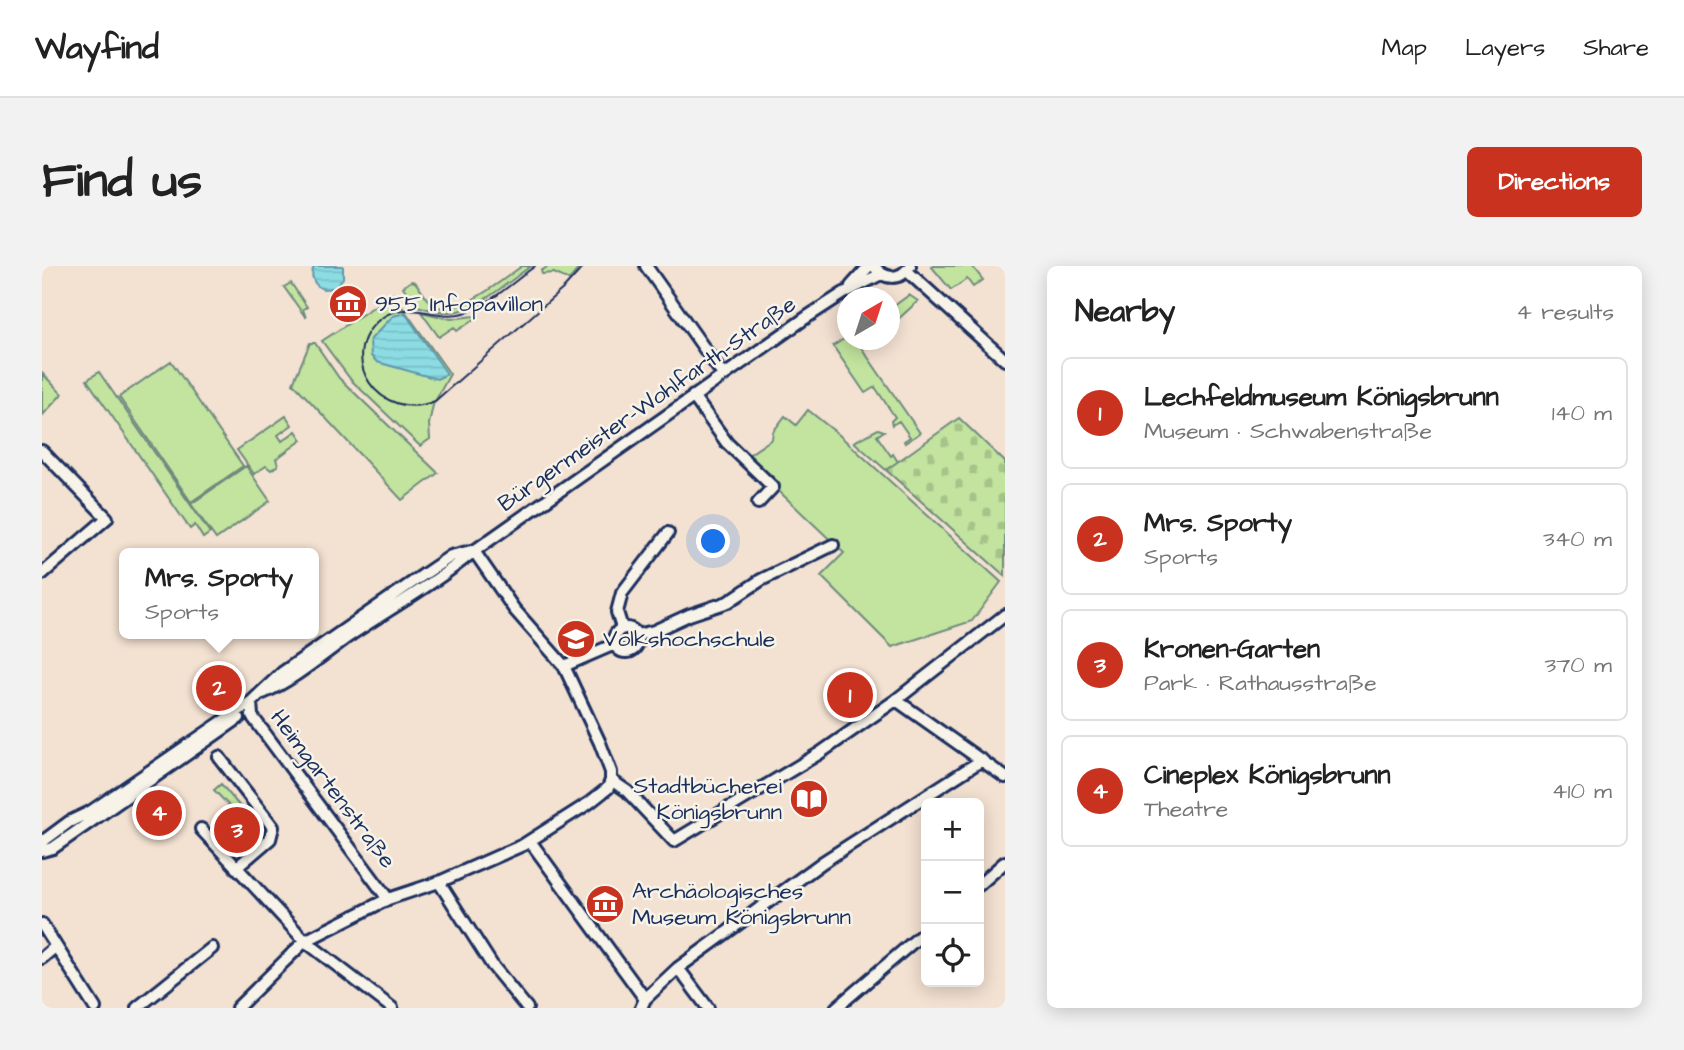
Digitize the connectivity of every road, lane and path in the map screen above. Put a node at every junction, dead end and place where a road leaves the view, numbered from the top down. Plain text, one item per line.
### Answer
1 (646, 266) edge
2 (875, 269) edge
3 (908, 269) edge
4 (1005, 360) edge
5 (723, 375) junction
6 (693, 396) junction
7 (42, 452) edge
8 (758, 503) dead end
9 (668, 533) dead end
10 (833, 545) dead end
11 (474, 551) junction
12 (42, 574) edge
13 (1005, 615) edge
14 (622, 628) junction
15 (637, 635) junction
16 (615, 644) junction
17 (564, 666) junction
18 (896, 700) junction
19 (251, 702) junction
20 (219, 757) dead end
21 (982, 760) junction
22 (1005, 778) edge
23 (611, 780) junction
24 (58, 829) junction
25 (201, 829) dead end
26 (65, 839) junction
27 (530, 841) junction
28 (42, 842) edge
29 (42, 851) edge
30 (1005, 862) edge
31 (236, 868) junction
32 (984, 881) edge
33 (439, 882) junction
34 (388, 899) junction
35 (42, 924) edge
36 (921, 935) edge
37 (305, 941) junction
38 (55, 947) junction
39 (212, 948) dead end
40 (42, 958) edge
41 (678, 968) junction
42 (643, 1004) edge
43 (95, 1008) edge
44 (137, 1008) edge
45 (237, 1008) edge
46 (392, 1008) edge
47 (527, 1008) edge
48 (708, 1008) edge
49 (836, 1008) edge

1 - 5 street
2 - 3 street, Bürgermeister-Wohlfarth-Straße
2 - 5 street, Bürgermeister-Wohlfarth-Straße
3 - 4 street
5 - 6 street, Bürgermeister-Wohlfarth-Straße
6 - 8 street
6 - 11 street, Bürgermeister-Wohlfarth-Straße
7 - 12 street
9 - 14 street
10 - 15 street
11 - 17 street
11 - 19 street, Bürgermeister-Wohlfarth-Straße
13 - 18 street
14 - 15 street
14 - 16 street
15 - 16 street
16 - 17 street
17 - 23 street
18 - 21 street
18 - 23 street
19 - 24 street, Bürgermeister-Wohlfarth-Straße
19 - 26 street, Bürgermeister-Wohlfarth-Straße
19 - 34 street, Heimgartenstraße
20 - 31 street
21 - 22 street
21 - 41 street
23 - 27 street
24 - 26 street
24 - 28 street, Bürgermeister-Wohlfarth-Straße
25 - 31 street
26 - 29 street, Bürgermeister-Wohlfarth-Straße
27 - 33 street
27 - 42 street
30 - 32 street
31 - 37 street
33 - 34 street
33 - 47 street
34 - 37 street
35 - 38 street
36 - 49 street
37 - 45 street
37 - 46 street
38 - 40 street
38 - 43 street
39 - 44 street
41 - 42 street
41 - 48 street

